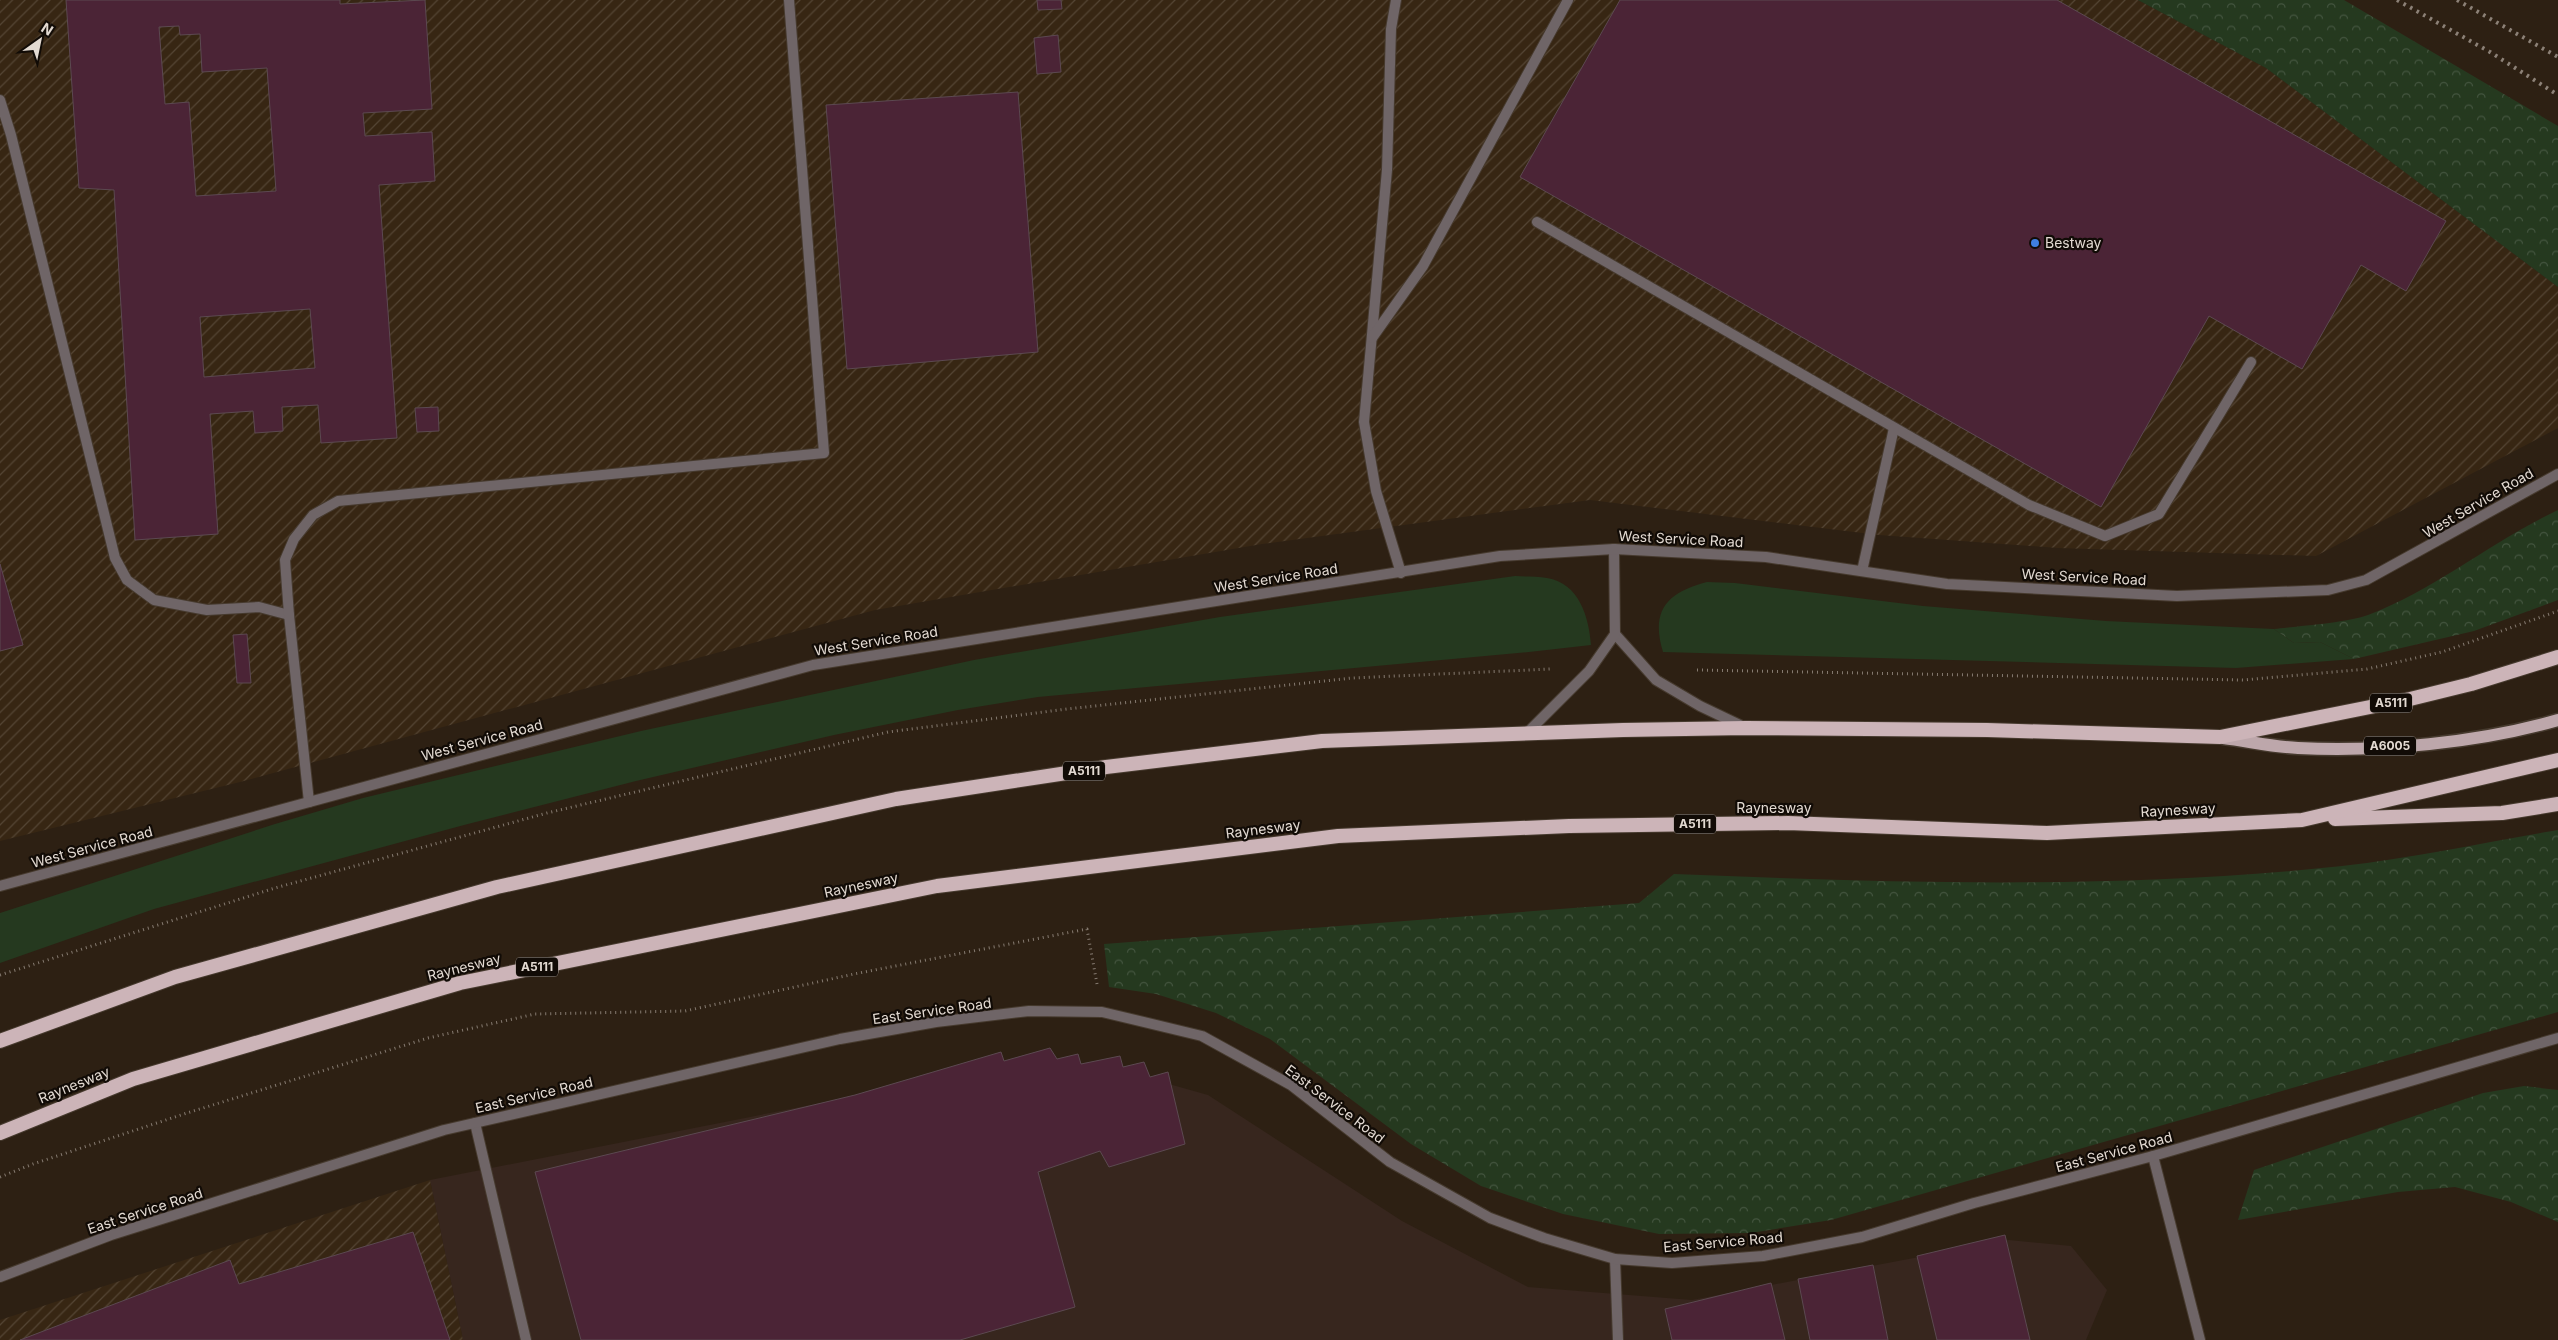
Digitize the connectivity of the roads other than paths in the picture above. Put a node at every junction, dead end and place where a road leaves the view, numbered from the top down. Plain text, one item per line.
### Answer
1 (789, 0) edge
2 (1396, 0) edge
3 (1568, 0) edge
4 (0, 100) edge
5 (1537, 222) dead end
6 (1372, 338) junction
7 (2252, 362) dead end
8 (1894, 428) junction
9 (2558, 474) edge
10 (1614, 549) junction
11 (1862, 571) junction
12 (1401, 573) junction
13 (289, 616) junction
14 (1615, 634) junction
15 (2558, 657) edge
16 (2558, 720) edge
17 (1746, 728) junction
18 (1526, 734) junction
19 (2220, 738) junction
20 (2558, 760) edge
21 (309, 802) junction
22 (2558, 804) edge
23 (2302, 820) junction
24 (0, 886) edge
25 (2558, 1038) edge
26 (0, 1041) edge
27 (475, 1123) junction
28 (0, 1133) edge
29 (2153, 1156) junction
30 (1615, 1259) junction
31 (0, 1277) edge
32 (526, 1340) edge
33 (1618, 1340) edge
34 (2200, 1340) edge

1 - 13 street
2 - 6 street
3 - 6 street
4 - 13 street
5 - 8 street
6 - 12 street
7 - 8 street
8 - 11 street
9 - 11 street, West Service Road
10 - 11 street, West Service Road
10 - 12 street, West Service Road
10 - 14 street
12 - 21 street, West Service Road
13 - 21 street
14 - 17 street
14 - 18 street
15 - 19 highway, A5111
16 - 19 main road, A6005
17 - 18 highway, A5111
17 - 19 highway, A5111
18 - 26 highway, A5111
20 - 23 highway, Raynesway / A5111
21 - 24 street, West Service Road
22 - 23 highway
23 - 28 highway, Raynesway / A5111
25 - 29 street, East Service Road
27 - 30 street, East Service Road
27 - 31 street, East Service Road
27 - 32 street
29 - 30 street, East Service Road
29 - 34 street
30 - 33 street

